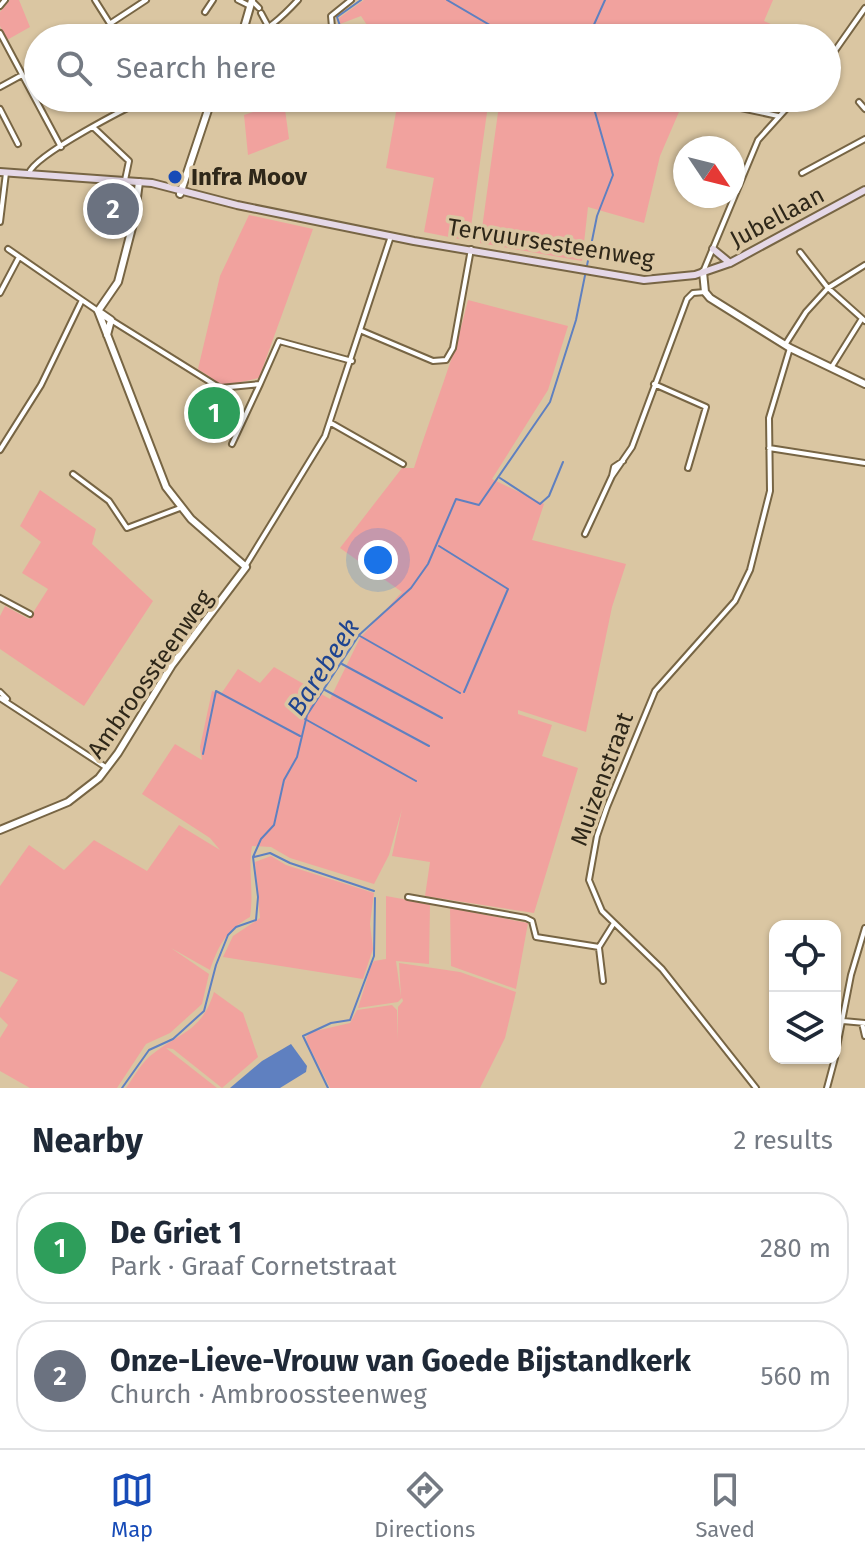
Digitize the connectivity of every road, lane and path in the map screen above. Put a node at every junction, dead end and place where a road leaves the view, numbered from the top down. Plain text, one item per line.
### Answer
1 (5, 0) edge
2 (95, 0) edge
3 (146, 0) edge
4 (213, 0) edge
5 (238, 0) edge
6 (298, 0) edge
7 (351, 0) edge
8 (251, 2) edge
9 (341, 2) edge
10 (0, 6) edge
11 (865, 8) edge
12 (205, 12) dead end
13 (111, 24) joint
14 (245, 24) edge
15 (267, 24) edge
16 (270, 24) edge
17 (332, 24) edge
18 (0, 33) edge
19 (841, 42) edge
20 (22, 75) junction
21 (24, 79) edge
22 (0, 87) edge
23 (859, 102) dead end
24 (0, 109) edge
25 (865, 109) edge
26 (42, 112) edge
27 (122, 112) edge
28 (207, 112) edge
29 (757, 112) edge
30 (783, 112) edge
31 (779, 117) junction
32 (93, 127) junction
33 (865, 139) edge
34 (18, 144) dead end
35 (61, 147) junction
36 (3, 173) edge
37 (29, 173) junction
38 (802, 173) dead end
39 (125, 180) junction
40 (139, 182) junction
41 (865, 190) edge
42 (181, 192) junction
43 (0, 222) edge
44 (391, 236) junction
45 (8, 249) dead end
46 (471, 249) junction
47 (713, 249) junction
48 (800, 252) dead end
49 (19, 257) junction
50 (730, 263) junction
51 (865, 265) edge
52 (703, 272) junction
53 (828, 288) junction
54 (705, 292) junction
55 (0, 293) edge
56 (82, 300) junction
57 (98, 311) junction
58 (111, 320) junction
59 (863, 320) edge
60 (362, 331) junction
61 (107, 335) junction
62 (788, 346) junction
63 (352, 361) junction
64 (831, 368) junction
65 (260, 384) junction
66 (654, 384) junction
67 (865, 384) edge
68 (331, 423) junction
69 (232, 444) dead end
70 (768, 448) junction
71 (0, 450) edge
72 (865, 463) edge
73 (403, 464) dead end
74 (688, 468) dead end
75 (73, 474) dead end
76 (180, 508) junction
77 (585, 534) dead end
78 (246, 565) junction
79 (0, 598) edge
80 (30, 614) dead end
81 (0, 692) edge
82 (0, 698) edge
83 (8, 701) junction
84 (107, 768) junction
85 (0, 830) edge
86 (408, 897) dead end
87 (614, 923) junction
88 (865, 928) edge
89 (599, 947) junction
90 (603, 981) dead end
91 (843, 1021) junction
92 (864, 1023) edge
93 (841, 1030) edge
94 (865, 1036) edge
95 (833, 1064) edge
96 (756, 1088) edge
97 (827, 1088) edge

1 - 10 street
2 - 13 street
3 - 13 street
4 - 12 street
5 - 8 street
6 - 16 street
7 - 9 street
8 - 14 street
8 - 15 street
9 - 17 street
11 - 19 street
18 - 20 street
20 - 21 street
20 - 22 street
23 - 25 street
24 - 34 street
26 - 35 street
27 - 32 street
28 - 42 street
29 - 31 street
30 - 31 street
31 - 47 street
32 - 35 street
32 - 39 street
33 - 38 street
35 - 37 street
36 - 37 main road, Tervuursesteenweg
36 - 43 street
37 - 39 main road, Tervuursesteenweg
39 - 40 main road, Tervuursesteenweg
40 - 42 main road, Tervuursesteenweg
40 - 57 street
41 - 50 main road, Jubellaan
42 - 44 main road, Tervuursesteenweg
44 - 46 main road, Tervuursesteenweg
44 - 60 street
45 - 49 street
46 - 52 main road, Tervuursesteenweg
46 - 60 street
47 - 50 main road
47 - 52 street
48 - 53 street
49 - 55 street
49 - 56 street
50 - 52 main road, Jubellaan
51 - 53 street, Muizenstraat
52 - 54 street
53 - 59 street
53 - 62 street, Muizenstraat
54 - 62 street
54 - 66 street
56 - 57 street
56 - 71 street
57 - 58 street
57 - 61 street
58 - 61 street
58 - 65 street
59 - 64 street
60 - 63 street
61 - 76 street
62 - 64 street
62 - 70 street, Muizenstraat
63 - 65 street
63 - 68 street
64 - 67 street
65 - 69 street
66 - 74 street
66 - 77 street
68 - 73 street
68 - 78 street
70 - 72 street
70 - 87 street, Muizenstraat
75 - 76 street
76 - 78 street
78 - 84 street, Ambroossteenweg
79 - 80 street
81 - 83 street
82 - 83 street
83 - 84 street
84 - 85 street, Ambroossteenweg
86 - 89 street
87 - 89 street
87 - 96 street, Muizenstraat
88 - 91 street
89 - 90 street
91 - 92 street
91 - 93 street
92 - 94 street
95 - 97 street

